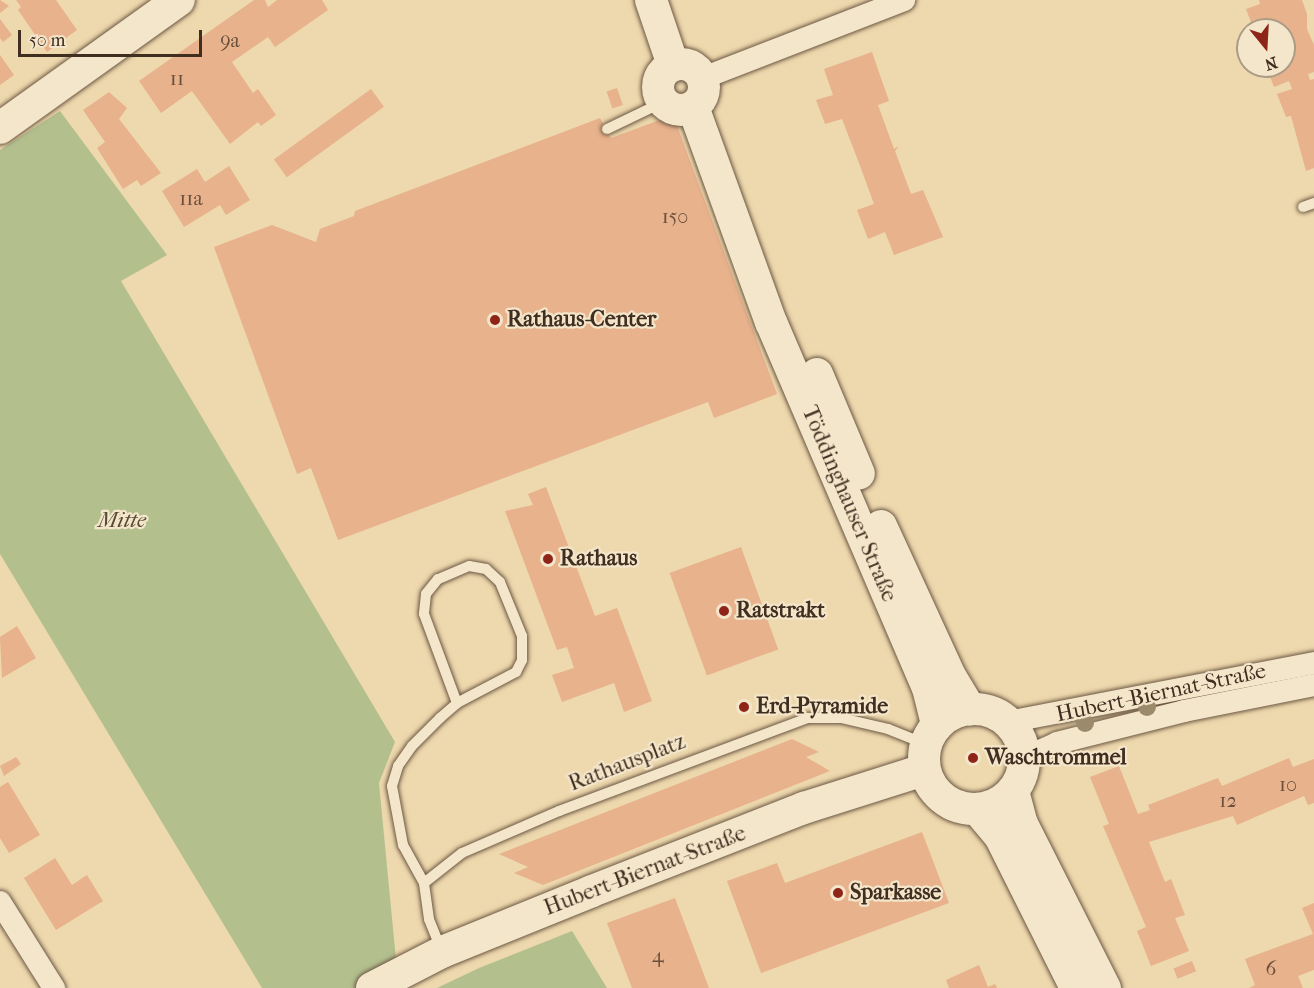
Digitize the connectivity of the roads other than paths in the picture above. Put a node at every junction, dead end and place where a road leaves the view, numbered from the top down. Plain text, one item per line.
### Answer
1 (179, 0) edge
2 (651, 0) edge
3 (900, 1) edge
4 (686, 96) junction
5 (0, 128) edge
6 (607, 129) dead end
7 (1314, 203) edge
8 (1303, 207) dead end
9 (760, 285) junction
10 (1314, 663) edge
11 (1314, 685) edge
12 (457, 703) junction
13 (970, 709) junction
14 (1008, 722) junction
15 (929, 746) junction
16 (1024, 758) junction
17 (1013, 791) junction
18 (978, 810) junction
19 (424, 883) junction
20 (0, 902) edge
21 (442, 952) junction
22 (54, 988) edge
23 (372, 988) edge
24 (1076, 988) edge
25 (1105, 988) edge

1 - 5 street
2 - 4 street
3 - 4 street
4 - 6 lane
4 - 9 street, Töddinghauser Straße
7 - 8 lane
9 - 13 street, Töddinghauser Straße
9 - 15 street, Töddinghauser Straße
10 - 14 street, Hubert-Biernat-Straße
11 - 16 street, Hubert-Biernat-Straße
12 - 12 lane
12 - 19 lane
13 - 14 street
13 - 15 street
14 - 16 street
15 - 18 street, Töddinghauser Straße
15 - 19 lane, Rathausplatz
15 - 21 street, Hubert-Biernat-Straße
16 - 17 street
17 - 18 street
17 - 25 street
18 - 24 street
19 - 21 lane
20 - 22 street
21 - 23 street, Hubert-Biernat-Straße

